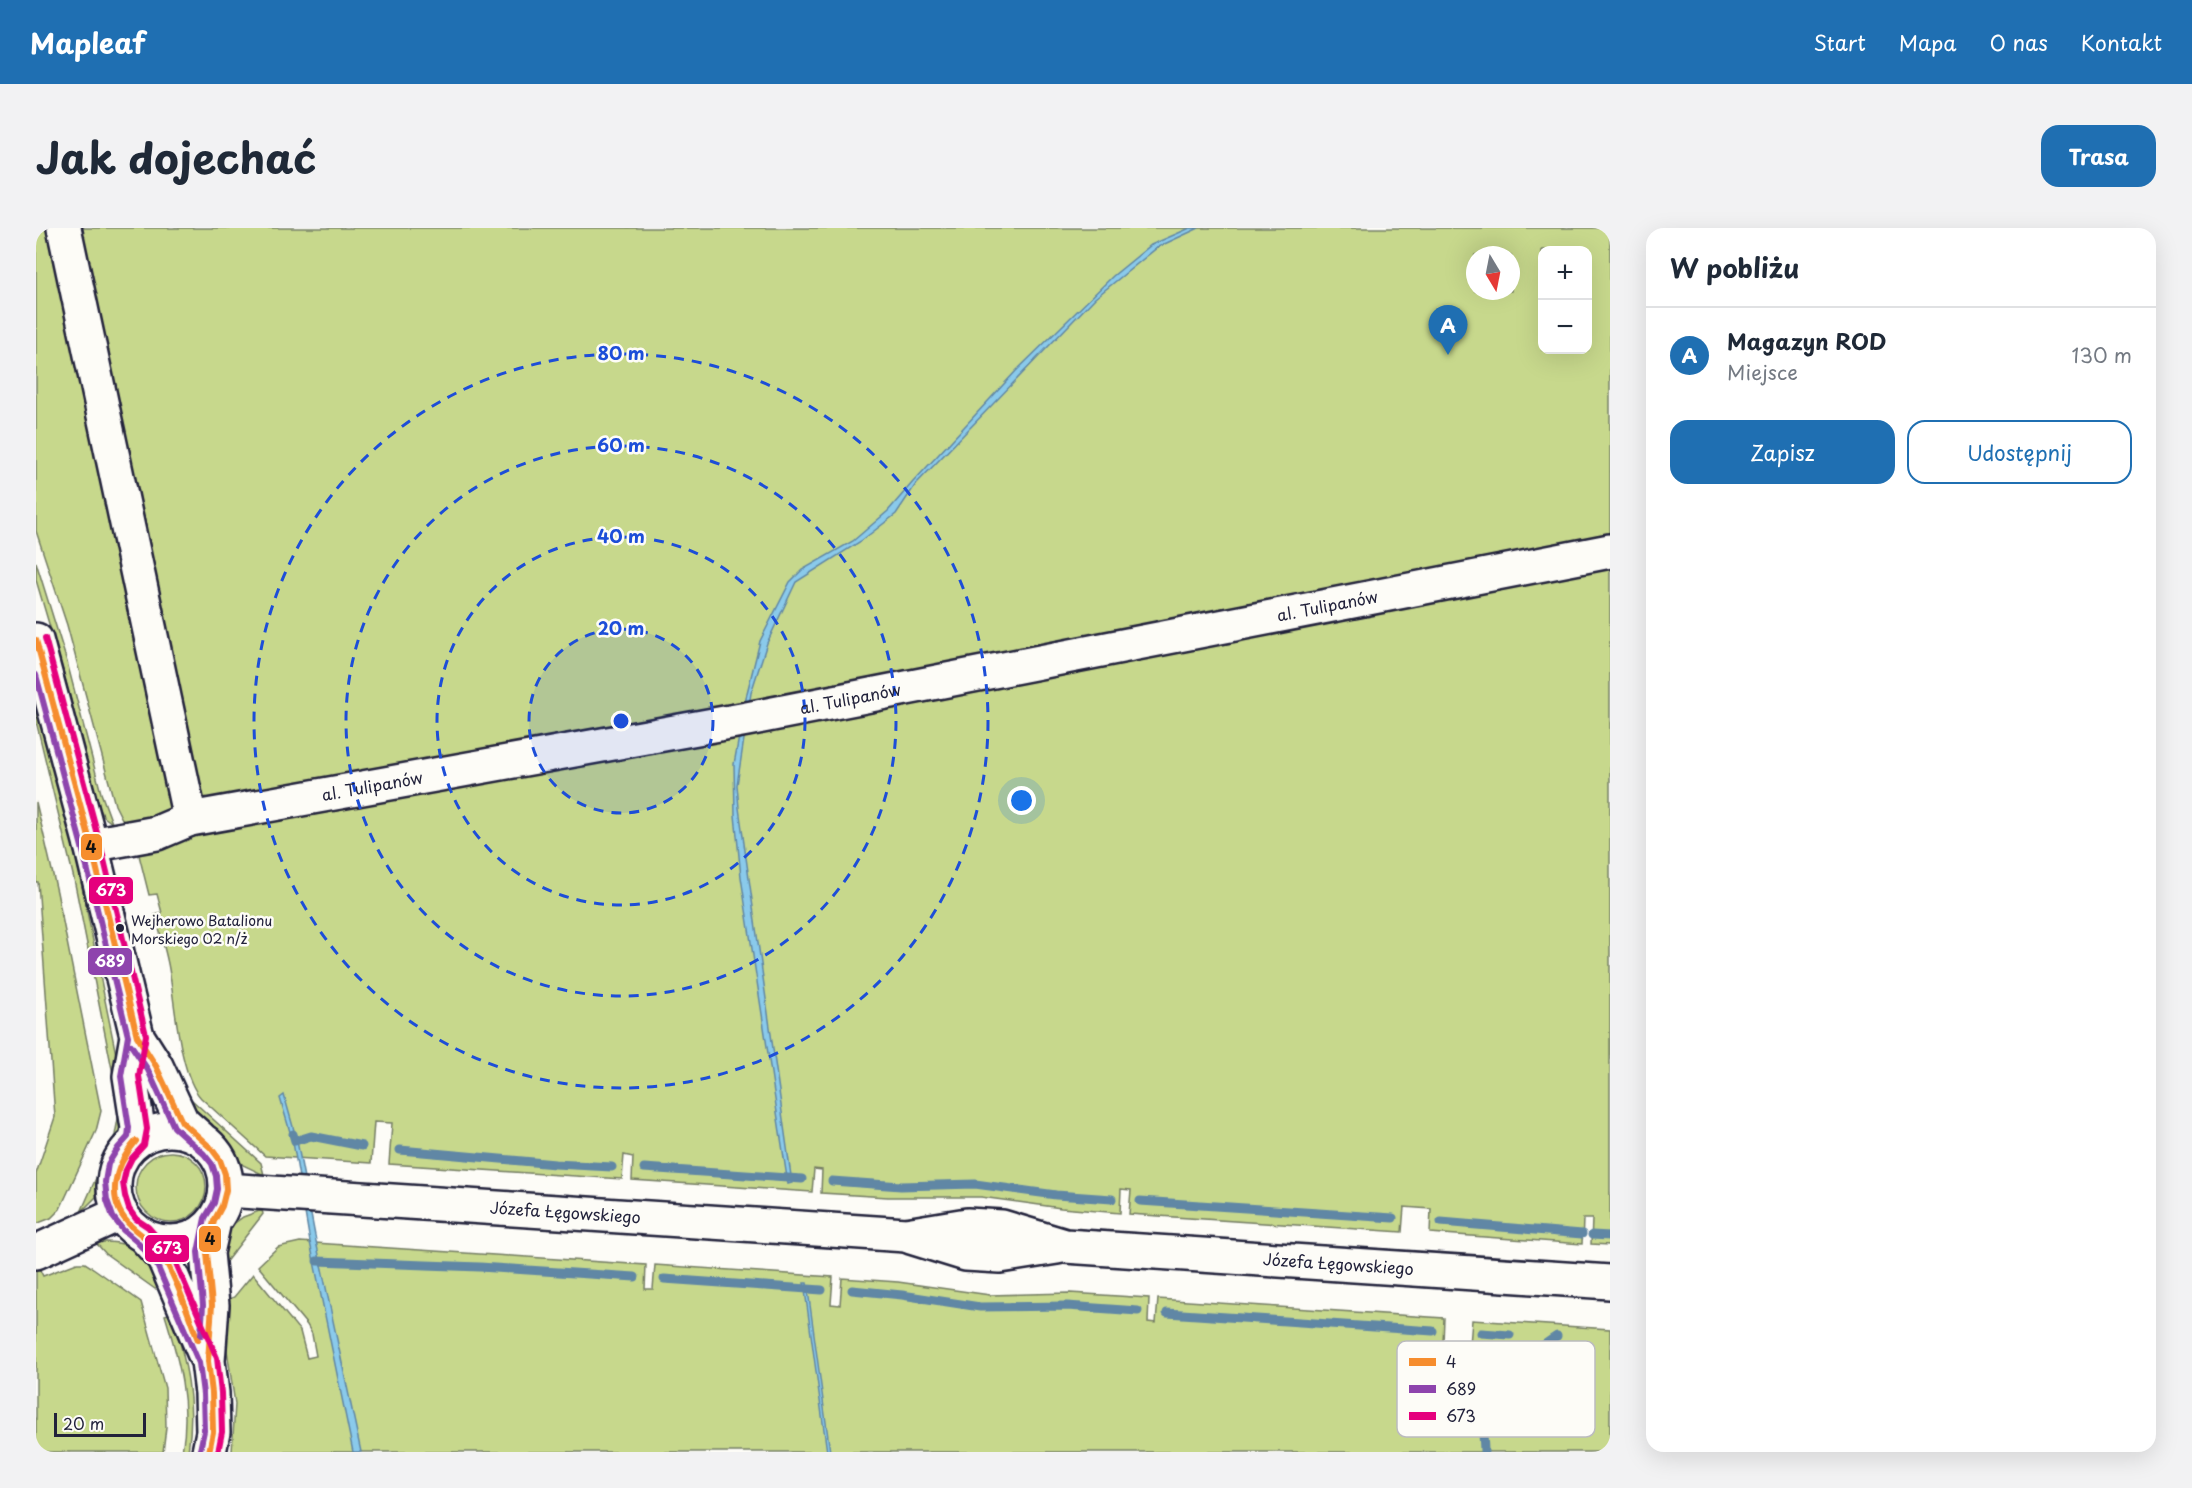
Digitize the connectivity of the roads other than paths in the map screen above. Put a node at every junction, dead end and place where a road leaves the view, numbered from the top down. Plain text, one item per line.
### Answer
1 (64, 228) edge
2 (1610, 551) edge
3 (36, 640) edge
4 (190, 819) junction
5 (91, 845) junction
6 (137, 1036) junction
7 (200, 1138) junction
8 (136, 1141) junction
9 (226, 1190) junction
10 (214, 1221) junction
11 (132, 1224) junction
12 (36, 1252) edge
13 (1610, 1282) edge
14 (208, 1361) junction
15 (209, 1452) edge

1 - 4 street
2 - 4 street, al. Tulipanów
3 - 5 street
4 - 5 street, al. Tulipanów
5 - 6 street
6 - 7 street
6 - 8 street
7 - 8 street
7 - 9 street
8 - 11 street
9 - 10 street
9 - 13 street, Józefa Łęgowskiego
10 - 11 street
10 - 14 street
11 - 12 street
11 - 14 street
14 - 15 street

